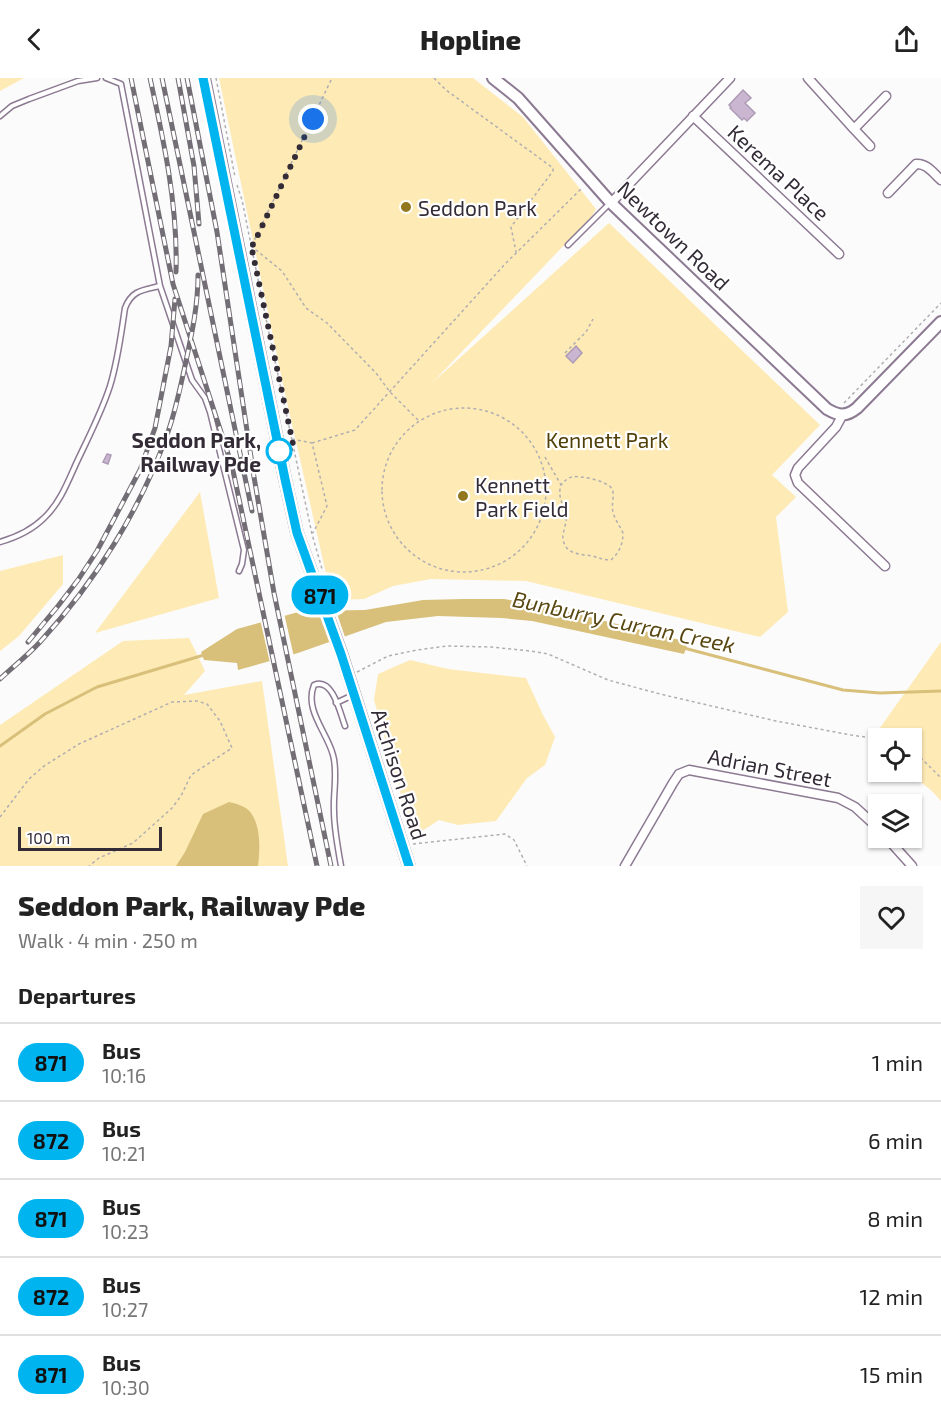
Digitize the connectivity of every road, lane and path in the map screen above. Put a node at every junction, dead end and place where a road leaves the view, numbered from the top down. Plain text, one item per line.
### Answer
1 (97, 78) edge
2 (106, 78) edge
3 (204, 78) edge
4 (217, 78) edge
5 (332, 78) edge
6 (434, 78) edge
7 (493, 78) edge
8 (730, 78) edge
9 (808, 78) edge
10 (886, 96) dead end
11 (0, 116) edge
12 (693, 116) junction
13 (854, 129) junction
14 (870, 146) dead end
15 (591, 180) junction
16 (941, 180) edge
17 (888, 193) dead end
18 (610, 203) junction
19 (251, 246) junction
20 (568, 246) dead end
21 (517, 253) junction
22 (839, 254) dead end
23 (160, 286) junction
24 (941, 303) edge
25 (593, 320) dead end
26 (941, 322) edge
27 (565, 353) dead end
28 (390, 392) junction
29 (839, 411) junction
30 (419, 422) junction
31 (291, 438) junction
32 (312, 443) junction
33 (545, 457) dead end
34 (561, 485) junction
35 (312, 534) junction
36 (0, 542) edge
37 (885, 566) dead end
38 (322, 570) dead end
39 (238, 571) dead end
40 (356, 672) dead end
41 (354, 694) junction
42 (336, 703) junction
43 (345, 726) dead end
44 (868, 737) edge
45 (922, 760) edge
46 (941, 778) edge
47 (0, 817) edge
48 (868, 818) edge
49 (412, 844) dead end
50 (896, 848) edge
51 (89, 866) edge
52 (341, 866) edge
53 (409, 866) edge
54 (527, 866) edge
55 (625, 866) edge
56 (912, 866) edge

1 - 11 lane
2 - 23 lane
3 - 41 street, Atchison Road
4 - 19 path
5 - 19 path
6 - 21 path
7 - 15 street, Newtown Road
8 - 12 street
9 - 13 street
10 - 13 street
12 - 18 street
12 - 22 street, Kerema Place
13 - 14 street
15 - 18 street, Newtown Road
15 - 21 path
16 - 17 street
18 - 20 lane
18 - 29 street, Newtown Road
19 - 28 path
19 - 31 path
21 - 28 path
23 - 36 lane
23 - 39 lane
24 - 29 path
25 - 27 path
26 - 29 street
28 - 30 path
28 - 32 path
29 - 37 street
30 - 30 path
31 - 32 path
31 - 35 path
32 - 35 path
33 - 34 path
34 - 34 path
35 - 38 path
40 - 44 path
41 - 42 lane
41 - 53 street, Atchison Road
42 - 43 lane
42 - 52 lane
45 - 46 path
47 - 51 path
48 - 55 street, Adrian Street
49 - 54 path
50 - 56 street

